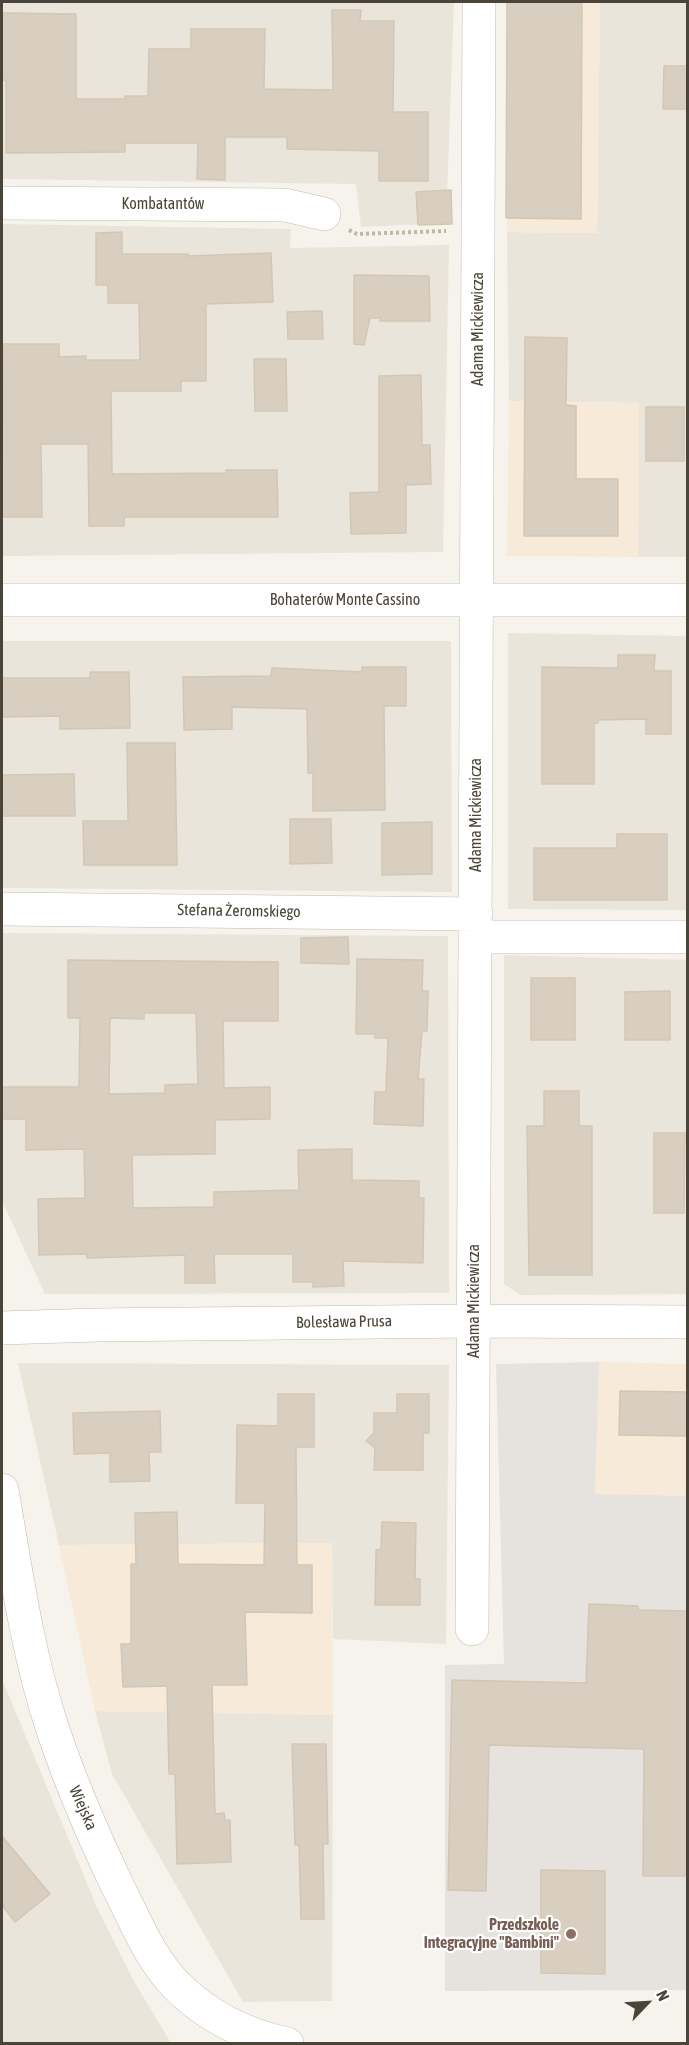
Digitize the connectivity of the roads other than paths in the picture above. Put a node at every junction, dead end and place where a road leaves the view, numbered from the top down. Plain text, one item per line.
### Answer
1 (479, 2) edge
2 (2, 203) edge
3 (324, 214) road end
4 (477, 599) junction
5 (2, 600) edge
6 (687, 600) edge
7 (2, 909) edge
8 (476, 926) junction
9 (687, 937) edge
10 (474, 1321) junction
11 (687, 1322) edge
12 (2, 1328) edge
13 (2, 1491) edge
14 (472, 1629) dead end
15 (287, 2043) edge

1 - 4 street, Adama Mickiewicza
2 - 3 street, Kombatantów
4 - 5 street, Bohaterów Monte Cassino
4 - 6 street, Bohaterów Monte Cassino
4 - 8 street, Adama Mickiewicza
7 - 8 street, Stefana Żeromskiego
8 - 9 street, Stefana Żeromskiego
8 - 10 street, Adama Mickiewicza
10 - 11 street, Bolesława Prusa
10 - 12 street, Bolesława Prusa
10 - 14 street, Adama Mickiewicza
13 - 15 street, Wiejska

